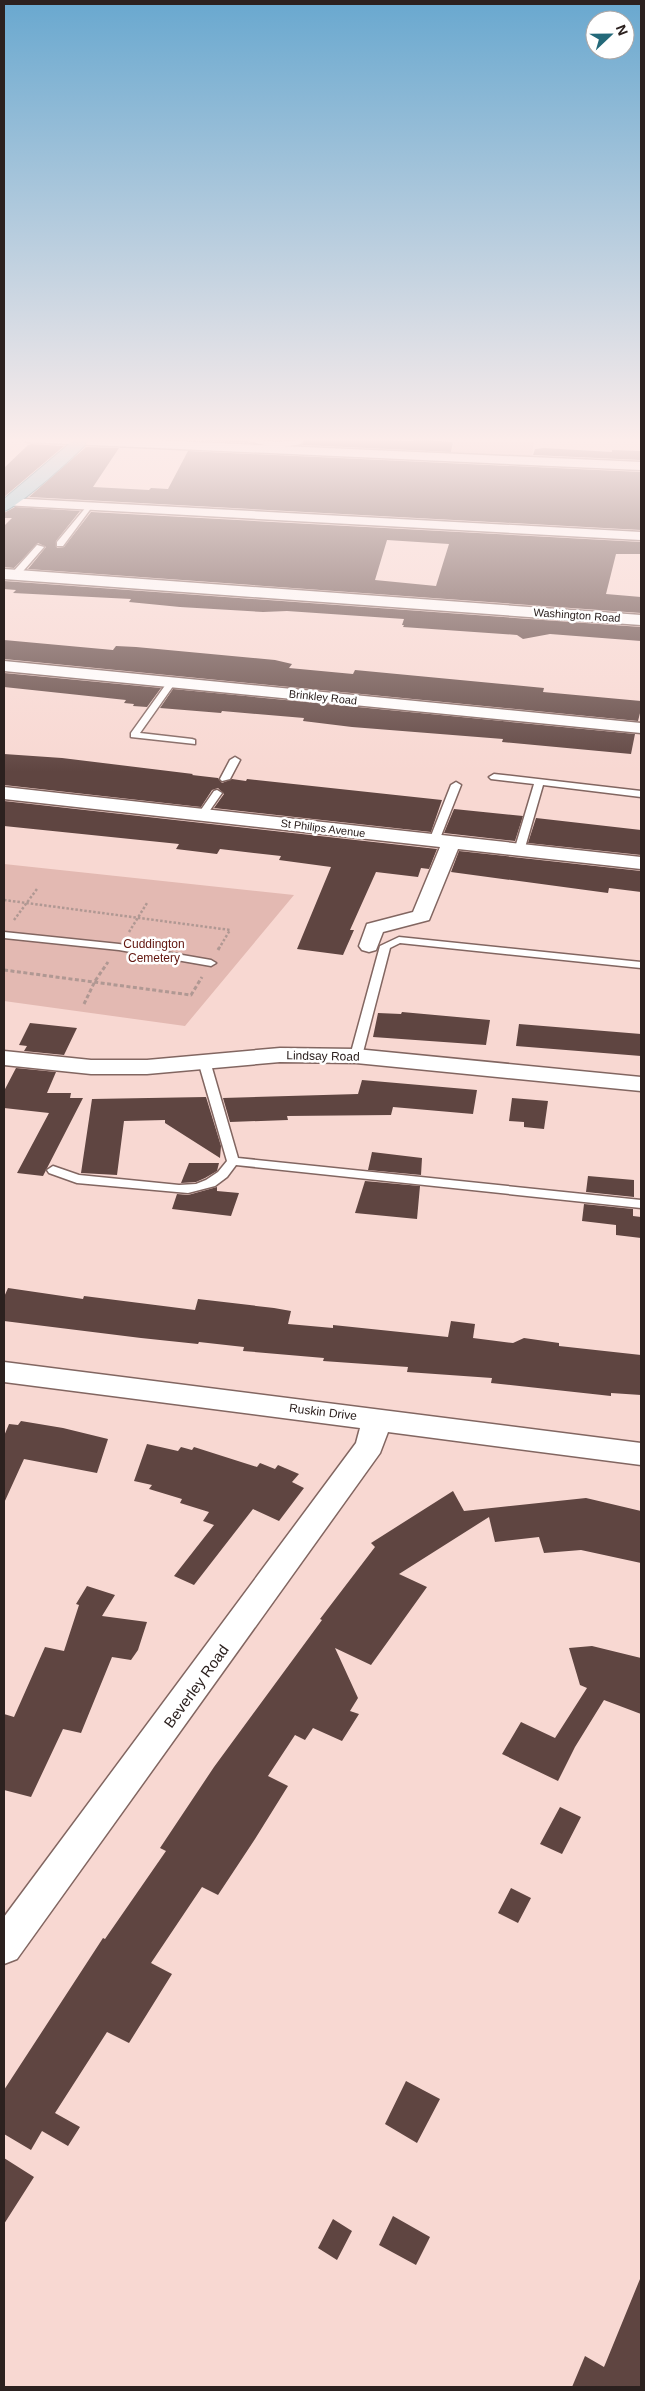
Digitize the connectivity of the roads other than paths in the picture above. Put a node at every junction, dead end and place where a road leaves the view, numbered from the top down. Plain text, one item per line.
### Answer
1 (37, 550) edge
2 (7, 575) edge
3 (641, 620) edge
4 (4, 666) edge
5 (172, 682) junction
6 (641, 728) edge
7 (192, 742) dead end
8 (235, 760) dead end
9 (494, 777) dead end
10 (225, 779) dead end
11 (540, 782) junction
12 (456, 785) dead end
13 (4, 793) edge
14 (217, 793) dead end
15 (641, 794) edge
16 (203, 814) junction
17 (442, 842) junction
18 (520, 850) junction
19 (641, 864) edge
20 (6, 931) edge
21 (369, 946) dead end
22 (211, 963) road end
23 (641, 965) edge
24 (356, 1056) junction
25 (4, 1058) edge
26 (204, 1061) junction
27 (641, 1084) edge
28 (233, 1161) junction
29 (53, 1170) dead end
30 (641, 1204) edge
31 (4, 1372) edge
32 (377, 1420) junction
33 (641, 1454) edge
34 (4, 1946) edge

1 - 2 lane
2 - 3 street, Washington Road
4 - 5 street, Brinkley Road
5 - 6 street, Brinkley Road
5 - 7 lane
8 - 10 lane
9 - 11 lane
11 - 15 lane
11 - 18 lane
12 - 17 lane
13 - 16 street, St Philips Avenue
14 - 16 lane
16 - 17 street, St Philips Avenue
17 - 18 street, St Philips Avenue
17 - 21 street
18 - 19 street, St Philips Avenue
20 - 22 lane
23 - 24 lane
24 - 26 street, Lindsay Road
24 - 27 street, Lindsay Road
25 - 26 street, Lindsay Road
26 - 28 lane
28 - 29 lane
28 - 30 lane
31 - 32 street, Ruskin Drive
32 - 33 street, Ruskin Drive
32 - 34 street, Beverley Road

